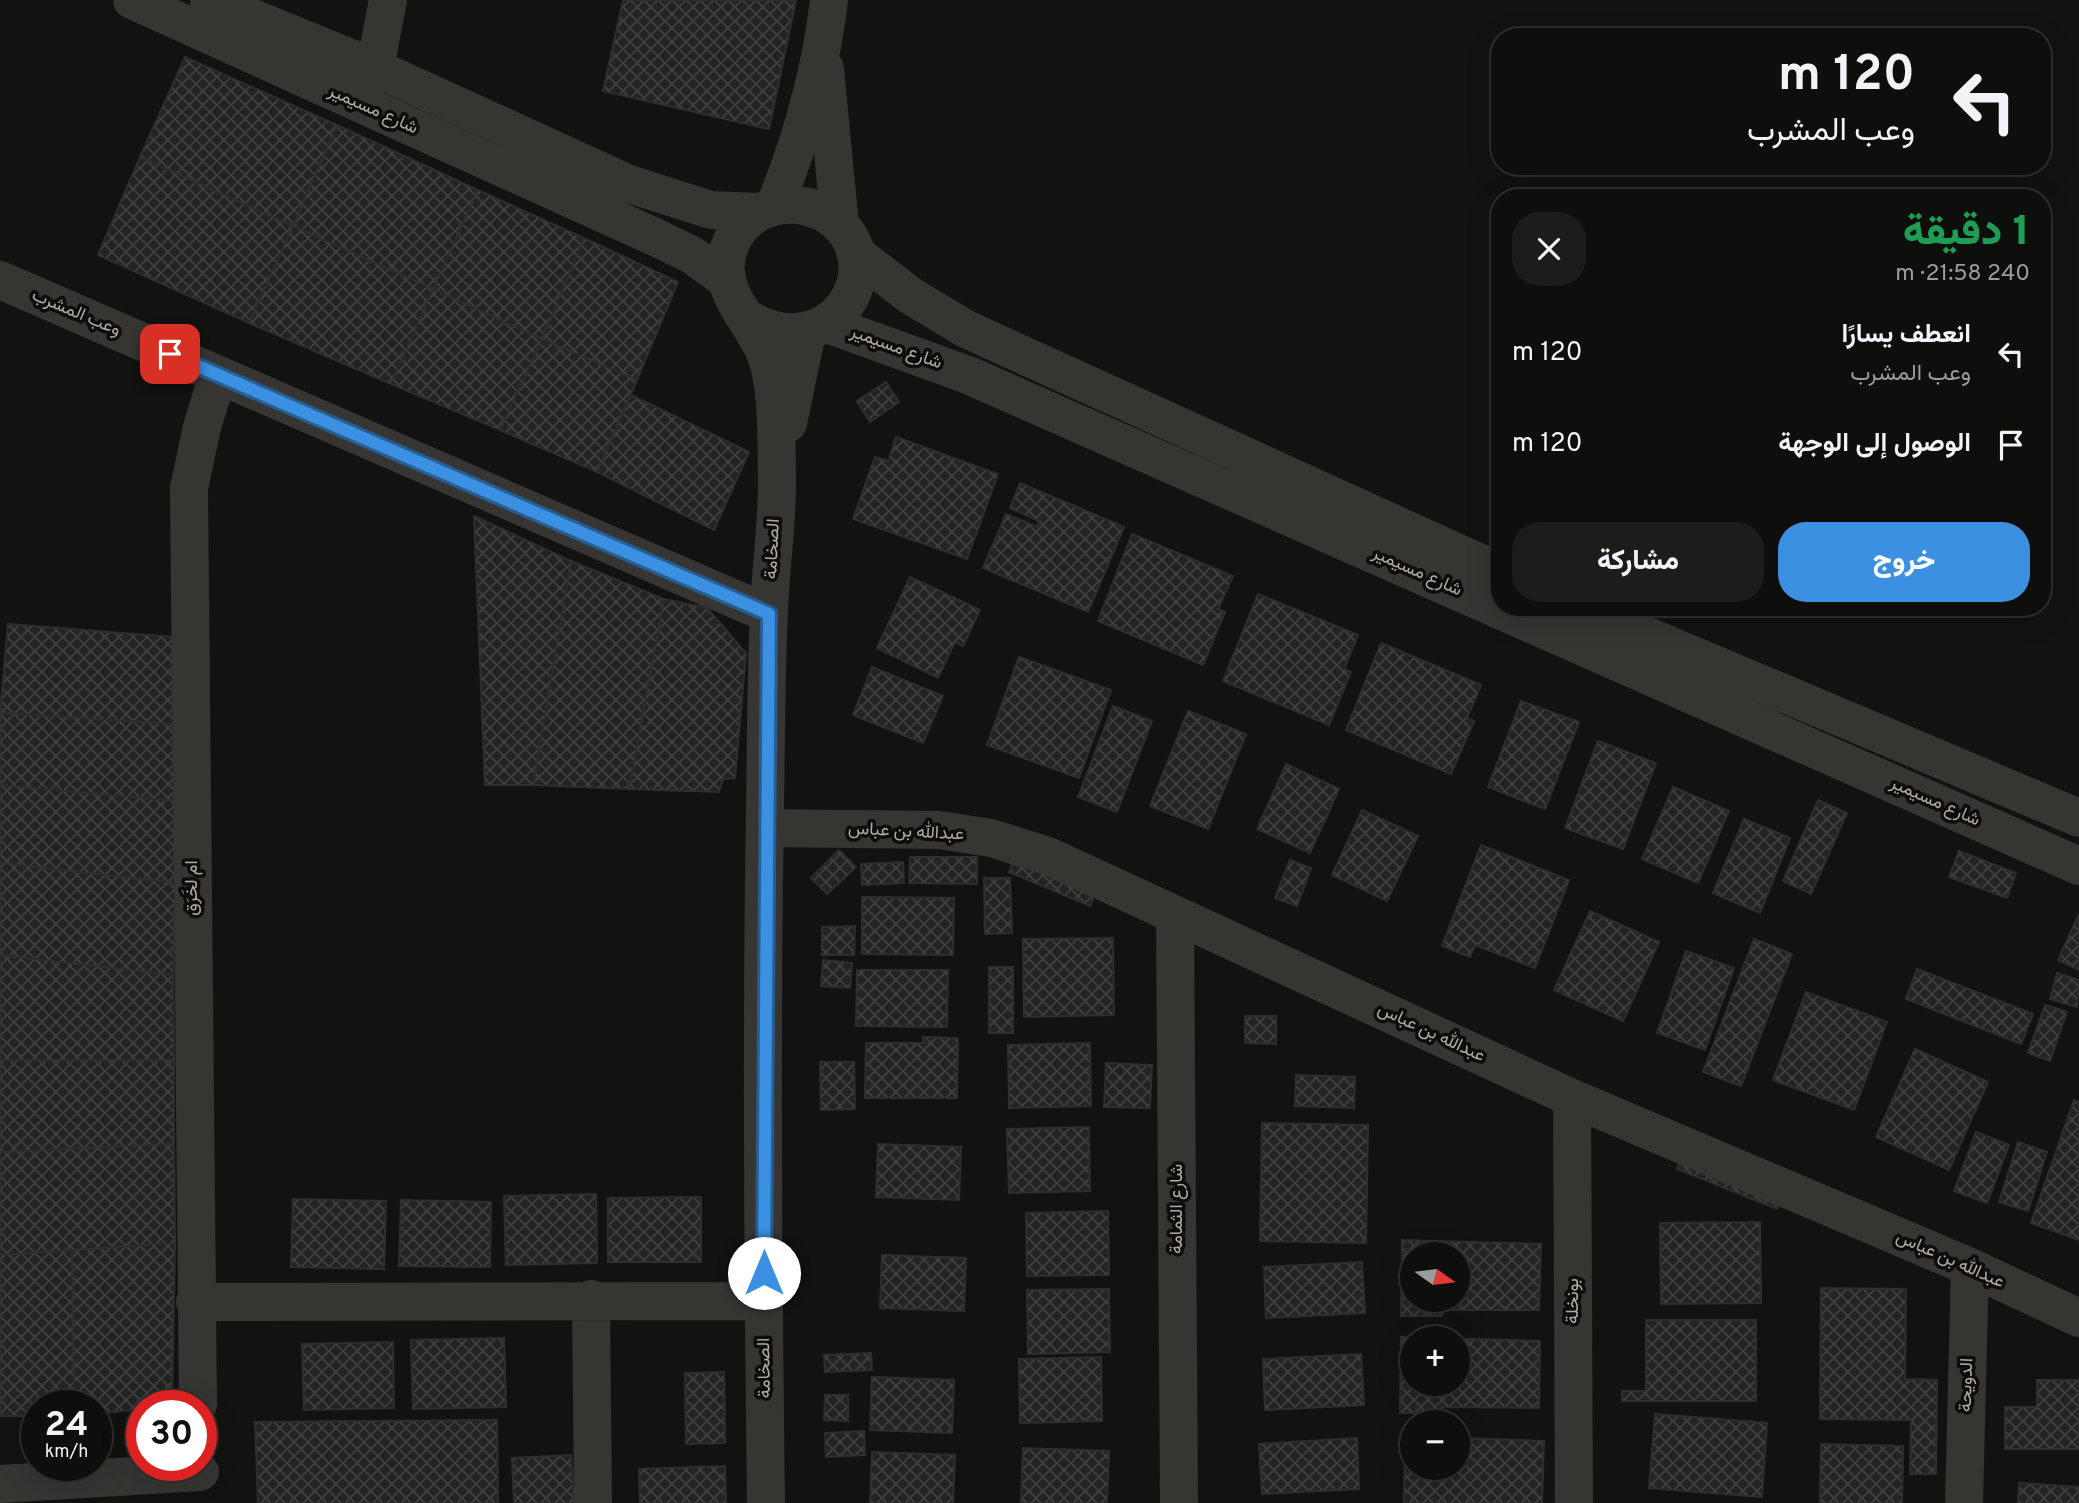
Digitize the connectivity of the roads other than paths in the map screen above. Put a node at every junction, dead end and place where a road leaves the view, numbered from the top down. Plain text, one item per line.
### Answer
1 (132, 0) edge
2 (209, 0) edge
3 (388, 0) edge
4 (830, 0) edge
5 (824, 46) junction
6 (375, 68) junction
7 (358, 103) junction
8 (589, 165) junction
9 (575, 201) junction
10 (766, 209) junction
11 (848, 239) junction
12 (725, 279) junction
13 (0, 280) edge
14 (747, 318) junction
15 (817, 328) junction
16 (218, 375) junction
17 (777, 477) junction
18 (1491, 568) edge
19 (1491, 594) edge
20 (769, 614) junction
21 (1544, 616) edge
22 (1600, 616) edge
23 (1861, 726) junction
24 (1843, 761) junction
25 (2079, 818) edge
26 (765, 828) junction
27 (2079, 866) edge
28 (1175, 915) junction
29 (1572, 1098) junction
30 (1970, 1267) junction
31 (591, 1300) junction
32 (764, 1301) junction
33 (195, 1302) junction
34 (2079, 1318) edge
35 (198, 1390) edge
36 (150, 1481) edge
37 (0, 1484) edge
38 (593, 1503) edge
39 (766, 1503) edge
40 (1179, 1503) edge
41 (1574, 1503) edge
42 (1964, 1503) edge

1 - 7 street, شارع مسيمير
2 - 6 street
3 - 6 street
4 - 5 street
5 - 10 street
5 - 11 street
6 - 7 street
6 - 8 street
7 - 9 street, شارع مسيمير
8 - 9 street
8 - 10 street
9 - 12 street, شارع مسيمير
10 - 11 street
10 - 12 street
11 - 15 street
11 - 18 street, شارع مسيمير
12 - 14 street
13 - 16 street, وعب المشرب
14 - 15 street
14 - 17 street, الصخامة
15 - 17 street, الصخامة
15 - 19 street, شارع مسيمير
16 - 20 street, وعب المشرب
16 - 33 street, ام لخَرَق
17 - 20 street, الصخامة
20 - 26 street, الصخامة
21 - 24 street, شارع مسيمير
22 - 23 street
23 - 24 street
23 - 25 street
24 - 27 street, شارع مسيمير
26 - 28 street, عبدالله بن عباس
26 - 32 street, الصخامة
28 - 29 street, عبدالله بن عباس
28 - 40 street, شارع الثمامة
29 - 30 street, عبدالله بن عباس
29 - 41 street, بونخلة
30 - 34 street, عبدالله بن عباس
30 - 42 street, الدويحة
31 - 32 street
31 - 33 street
31 - 38 street
32 - 39 street, الصخامة
33 - 35 street, ام لخَرَق
36 - 37 street

